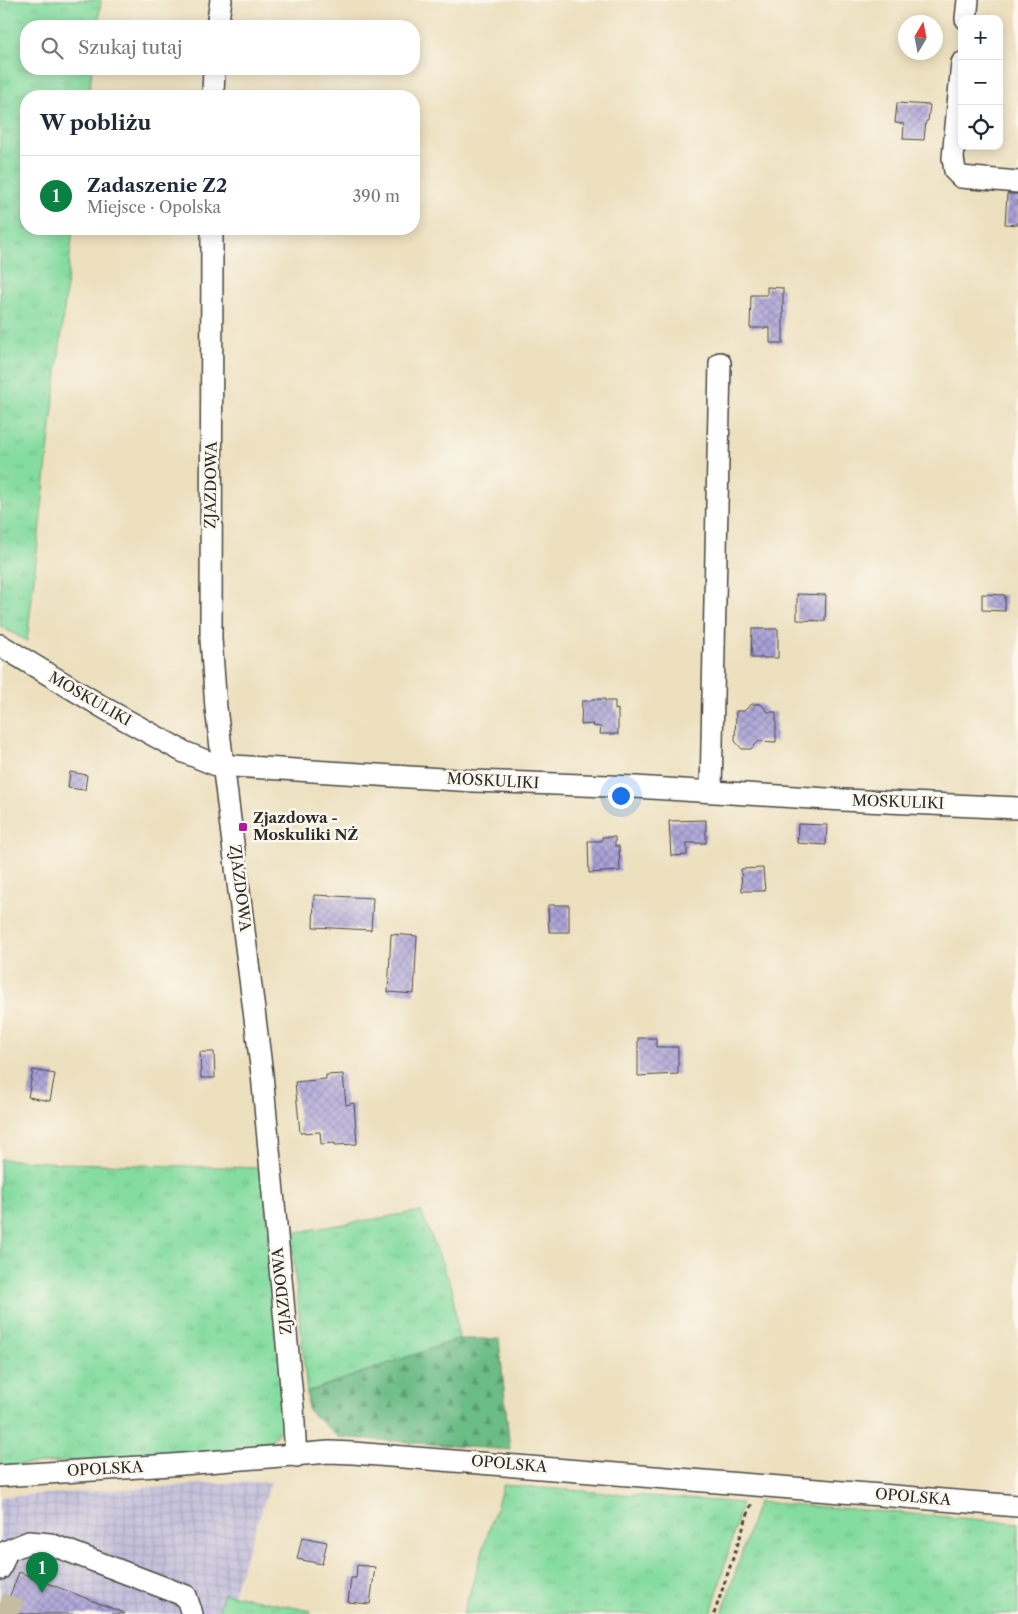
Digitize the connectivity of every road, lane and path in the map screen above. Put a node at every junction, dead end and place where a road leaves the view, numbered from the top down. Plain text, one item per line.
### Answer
1 (221, 0) edge
2 (968, 0) edge
3 (966, 15) edge
4 (218, 20) edge
5 (214, 75) edge
6 (213, 90) edge
7 (958, 105) edge
8 (1018, 182) edge
9 (212, 235) edge
10 (720, 363) dead end
11 (0, 645) edge
12 (224, 766) junction
13 (711, 791) junction
14 (1018, 808) edge
15 (296, 1456) junction
16 (0, 1476) edge
17 (756, 1484) junction
18 (1018, 1506) edge
19 (0, 1569) edge
20 (192, 1614) edge
21 (714, 1614) edge

1 - 4 street
2 - 3 street
5 - 6 street
7 - 8 street
9 - 12 street, ZJAZDOWA
10 - 13 street
11 - 12 street, MOSKULIKI
12 - 13 street, MOSKULIKI
12 - 15 street, ZJAZDOWA
13 - 14 street, MOSKULIKI
15 - 16 street, OPOLSKA
15 - 17 street, OPOLSKA
17 - 18 street, OPOLSKA
17 - 21 path
19 - 20 street

